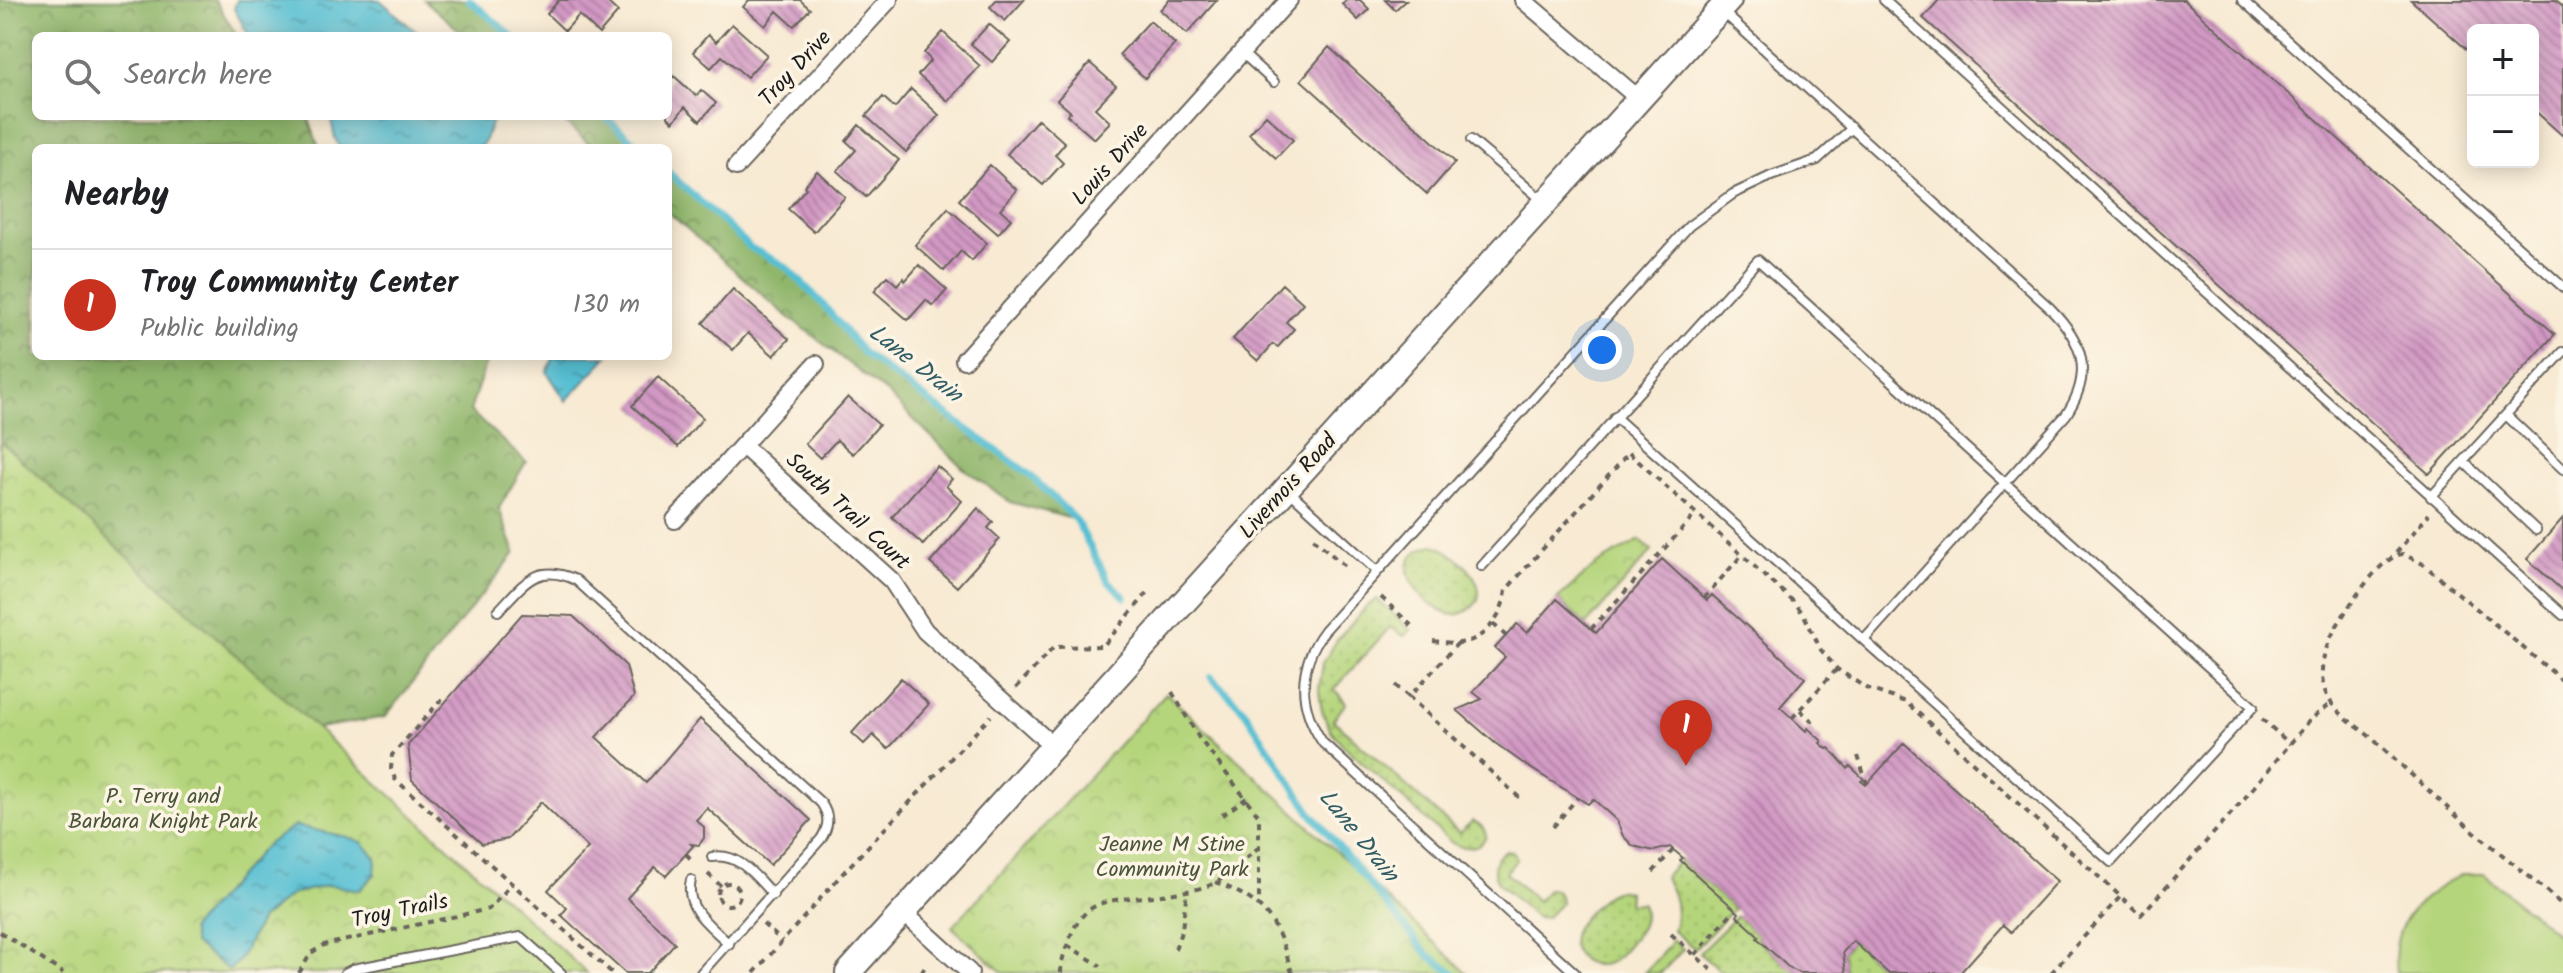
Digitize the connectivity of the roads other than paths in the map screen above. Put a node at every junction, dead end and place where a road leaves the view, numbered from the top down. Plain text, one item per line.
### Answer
1 (889, 0) edge
2 (1289, 0) edge
3 (1523, 0) edge
4 (1884, 0) edge
5 (2242, 0) edge
6 (1724, 5) edge
7 (1242, 53) junction
8 (1274, 82) dead end
9 (1639, 99) junction
10 (1852, 128) junction
11 (1471, 140) dead end
12 (736, 167) dead end
13 (1545, 203) junction
14 (2563, 287) edge
15 (2563, 352) edge
16 (964, 360) dead end
17 (816, 364) dead end
18 (2506, 415) junction
19 (1615, 417) junction
20 (743, 446) junction
21 (2464, 462) junction
22 (2563, 469) edge
23 (2006, 483) junction
24 (1287, 490) junction
25 (2435, 501) junction
26 (675, 520) dead end
27 (2536, 530) dead end
28 (1482, 566) dead end
29 (1377, 571) junction
30 (498, 611) dead end
31 (2563, 615) edge
32 (1864, 640) junction
33 (1053, 746) junction
34 (712, 857) dead end
35 (691, 880) dead end
36 (773, 895) junction
37 (903, 912) junction
38 (729, 944) junction
39 (345, 973) edge
40 (561, 973) edge
41 (701, 973) edge
42 (848, 973) edge
43 (970, 973) edge
44 (1575, 973) edge

1 - 12 street, Troy Drive
2 - 7 street, Louis Drive
3 - 9 street
4 - 25 lane
5 - 14 lane
6 - 9 main road, Livernois Road
6 - 10 lane
7 - 8 lane
7 - 16 street, Louis Drive
9 - 13 main road, Livernois Road
10 - 23 lane
10 - 29 lane
11 - 13 lane
13 - 24 main road, Livernois Road
15 - 18 lane
17 - 20 street
18 - 21 lane
18 - 22 lane
19 - 23 lane
19 - 28 lane
19 - 32 lane
20 - 26 street
20 - 33 street, South Trail Court
21 - 25 lane
21 - 27 lane
23 - 32 lane
23 - 32 lane
24 - 29 lane
24 - 33 main road, Livernois Road
25 - 31 lane
29 - 44 lane
30 - 36 lane
33 - 37 main road, Livernois Road
34 - 36 lane
35 - 38 lane
36 - 38 lane
37 - 42 main road, Livernois Road
37 - 43 street
38 - 41 lane
39 - 40 lane

